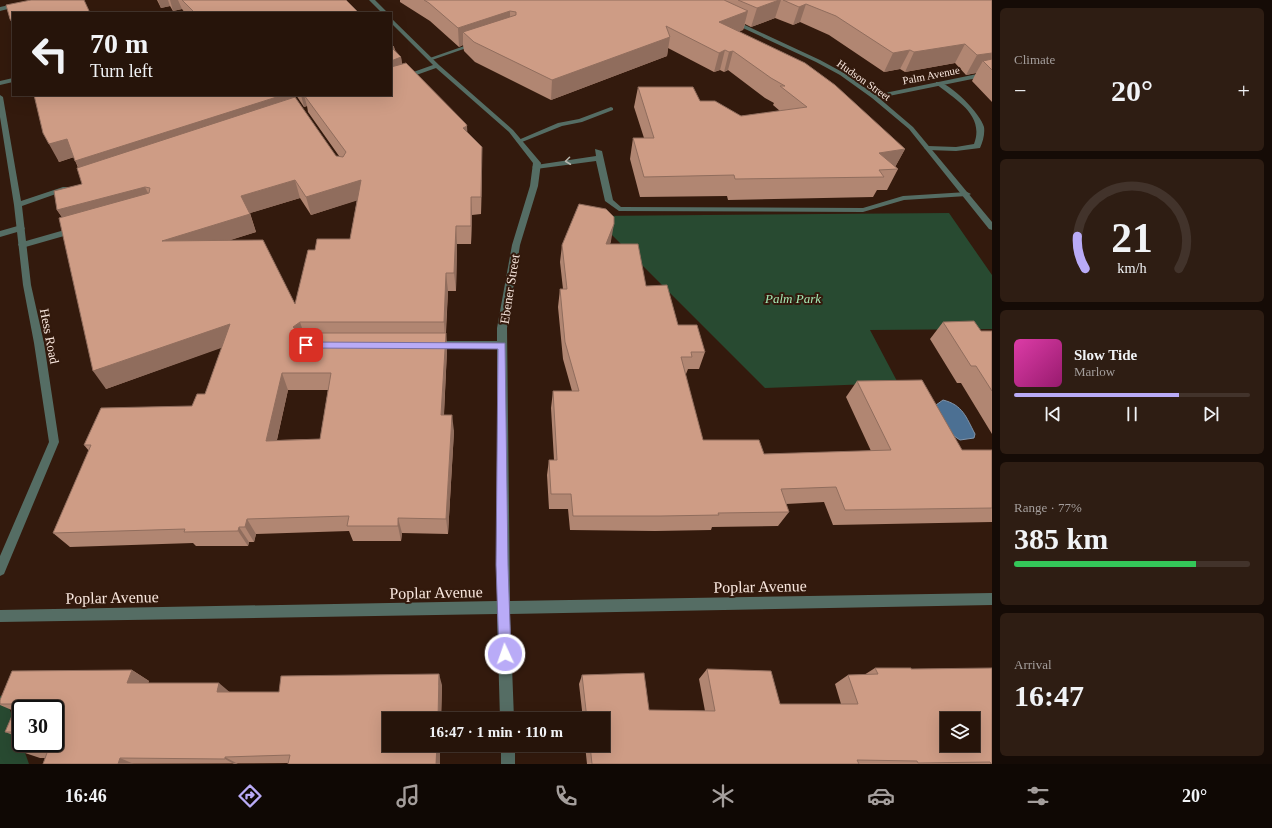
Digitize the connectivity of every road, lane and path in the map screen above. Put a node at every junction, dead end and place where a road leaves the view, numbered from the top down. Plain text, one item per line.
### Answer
1 (40, 0) edge
2 (372, 0) edge
3 (0, 9) edge
4 (383, 12) edge
5 (728, 19) edge
6 (392, 21) edge
7 (482, 42) edge
8 (430, 59) junction
9 (437, 66) junction
10 (992, 73) edge
11 (12, 80) edge
12 (392, 82) edge
13 (0, 83) edge
14 (938, 83) junction
15 (0, 97) edge
16 (874, 97) junction
17 (611, 109) dead end
18 (520, 141) junction
19 (928, 148) junction
20 (536, 167) junction
21 (71, 188) edge
22 (967, 194) junction
23 (18, 205) junction
24 (992, 227) edge
25 (20, 228) junction
26 (81, 228) edge
27 (0, 234) edge
28 (22, 245) junction
29 (424, 345) edge
30 (502, 345) junction
31 (0, 570) edge
32 (992, 598) edge
33 (503, 608) junction
34 (0, 616) edge
35 (507, 712) edge
36 (508, 752) edge
37 (508, 764) edge

1 - 3 street
2 - 4 street
5 - 16 street, Hudson Street
6 - 8 street
7 - 8 street
8 - 9 street
9 - 12 street
9 - 18 street
10 - 14 street, Palm Avenue
11 - 13 street
14 - 16 street, Palm Avenue
14 - 19 street
15 - 23 street, Hess Road
16 - 19 street, Hudson Street
17 - 18 street
18 - 20 street
19 - 22 street, Hudson Street
22 -> 20 street
20 - 30 street, Ebener Street
21 - 23 street
22 - 24 street, Hudson Street
23 - 25 street, Hess Road
25 - 27 street
25 - 28 street, Hess Road
26 - 28 street
28 - 31 street, Hess Road
29 - 30 street
30 - 33 street, Ebener Street
32 - 33 street, Poplar Avenue
33 - 34 street, Poplar Avenue
33 - 35 street, Ebener Street
36 - 37 street

